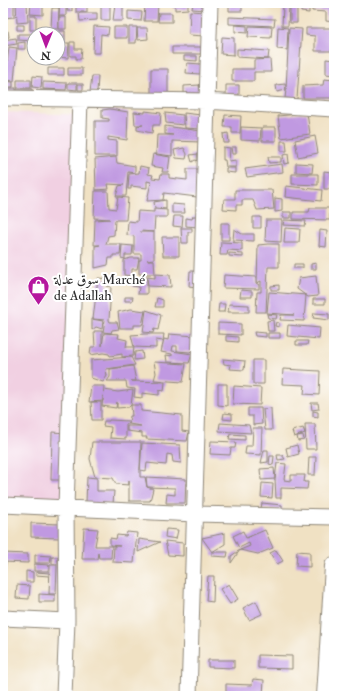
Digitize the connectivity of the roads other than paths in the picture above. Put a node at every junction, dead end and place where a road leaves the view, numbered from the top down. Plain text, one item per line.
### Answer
1 (210, 3) edge
2 (3, 98) edge
3 (80, 100) junction
4 (206, 101) junction
5 (334, 108) edge
6 (3, 505) edge
7 (66, 507) junction
8 (195, 514) junction
9 (334, 517) edge
10 (334, 566) edge
11 (3, 618) edge
12 (67, 621) junction
13 (64, 696) edge
14 (189, 696) edge
15 (326, 696) edge

1 - 4 street
2 - 3 street
3 - 4 street
3 - 7 street
4 - 5 street
4 - 8 street
6 - 7 street
7 - 8 street
7 - 12 street
8 - 9 street
8 - 14 street
10 - 15 main road
11 - 12 street
12 - 13 street

